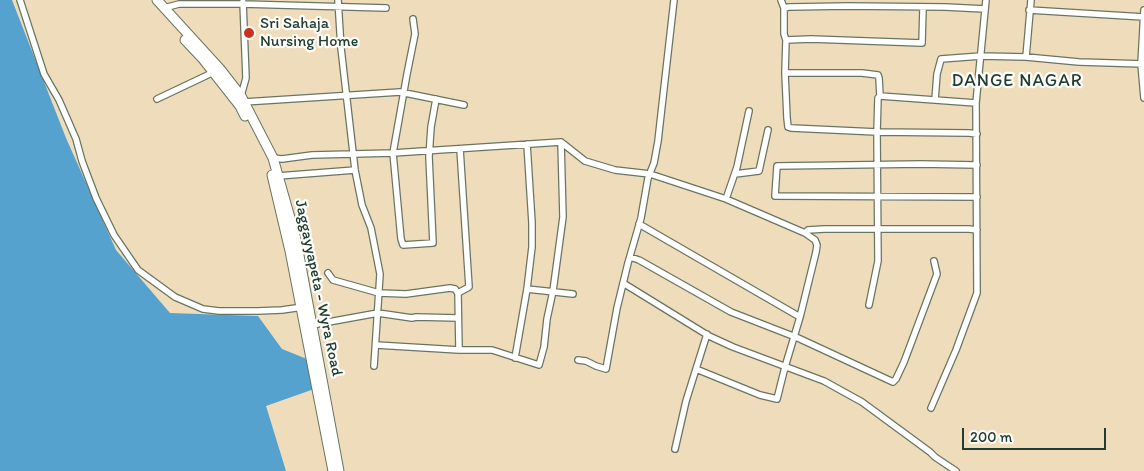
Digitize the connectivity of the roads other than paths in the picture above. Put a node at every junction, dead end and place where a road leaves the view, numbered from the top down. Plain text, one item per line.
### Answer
1 (20, 0) edge
2 (151, 0) edge
3 (157, 0) edge
4 (674, 0) edge
5 (781, 0) edge
6 (986, 0) edge
7 (1031, 0) edge
8 (243, 2) edge
9 (338, 3) edge
10 (164, 8) junction
11 (386, 8) dead end
12 (784, 8) junction
13 (923, 8) junction
14 (985, 10) junction
15 (1030, 10) junction
16 (1144, 10) edge
17 (1144, 17) edge
18 (413, 19) dead end
19 (786, 40) junction
20 (981, 56) junction
21 (1026, 57) junction
22 (1143, 64) edge
23 (217, 71) junction
24 (785, 73) junction
25 (404, 92) junction
26 (346, 95) junction
27 (880, 96) junction
28 (157, 98) dead end
29 (1144, 98) edge
30 (243, 99) junction
31 (436, 99) junction
32 (935, 100) junction
33 (976, 103) junction
34 (464, 105) dead end
35 (750, 111) dead end
36 (768, 130) dead end
37 (878, 132) junction
38 (976, 134) junction
39 (561, 142) junction
40 (528, 144) junction
41 (460, 149) junction
42 (429, 151) junction
43 (393, 153) junction
44 (353, 154) junction
45 (274, 158) junction
46 (878, 164) junction
47 (977, 165) junction
48 (354, 170) junction
49 (650, 174) junction
50 (735, 174) junction
51 (278, 176) junction
52 (878, 197) junction
53 (977, 197) junction
54 (726, 199) junction
55 (639, 224) junction
56 (879, 228) junction
57 (977, 230) junction
58 (805, 233) junction
59 (630, 258) junction
60 (934, 261) dead end
61 (328, 274) dead end
62 (623, 283) junction
63 (527, 289) junction
64 (553, 291) junction
65 (379, 293) junction
66 (458, 293) junction
67 (573, 294) dead end
68 (869, 305) dead end
69 (305, 306) junction
70 (378, 313) junction
71 (800, 316) junction
72 (458, 318) junction
73 (312, 324) junction
74 (707, 334) junction
75 (794, 336) junction
76 (376, 345) junction
77 (459, 350) junction
78 (515, 358) junction
79 (578, 360) dead end
80 (374, 366) dead end
81 (785, 366) junction
82 (696, 368) junction
83 (931, 408) dead end
84 (675, 449) dead end
85 (333, 471) edge
86 (339, 471) edge
87 (956, 471) edge

1 - 69 street
2 - 23 main road
3 - 10 main road, Jaggayyapeta - Wyra Road
4 - 49 street
5 - 12 street
6 - 14 street
7 - 15 street
8 - 9 street
8 - 10 street
8 - 30 street
9 - 11 street
9 - 26 street
10 - 23 main road, Jaggayyapeta - Wyra Road
12 - 13 street
12 - 19 street
13 - 14 street
13 - 19 street
14 - 20 street
15 - 17 street
15 - 21 street
16 - 17 street
17 - 22 street
18 - 25 street
19 - 24 street
20 - 21 street
20 - 32 street
20 - 33 street
21 - 22 street
22 - 29 street
23 - 28 street
23 - 30 main road, Jaggayyapeta - Wyra Road
23 - 69 main road
24 - 27 street
24 - 37 street
25 - 26 street
25 - 31 street
25 - 43 street
26 - 30 street
26 - 44 street
27 - 32 street
27 - 37 street
30 - 45 main road, Jaggayyapeta - Wyra Road
31 - 34 street
31 - 42 street
32 - 33 street
33 - 38 street
35 - 50 street
36 - 50 street
37 - 38 street
37 - 46 street
38 - 47 street
39 - 40 street
39 - 49 street
39 - 64 street
40 - 41 street
40 - 63 street
41 - 42 street
41 - 66 street
42 - 43 street
42 - 43 street
43 - 44 street
44 - 45 street
44 - 48 street
45 - 51 main road, Jaggayyapeta - Wyra Road
46 - 47 street
46 - 52 street
46 - 52 street
47 - 53 street
48 - 51 street
48 - 65 street
49 - 54 street
49 - 55 street
50 - 54 street
51 - 69 main road, Jaggayyapeta - Wyra Road
52 - 53 street
52 - 56 street
53 - 57 street
54 - 58 street
55 - 59 street
55 - 71 street
56 - 57 street
56 - 58 street
56 - 68 street
57 - 83 street
58 - 71 street
59 - 62 street
59 - 75 street
60 - 75 street
61 - 65 street
62 - 74 street
62 - 79 street
63 - 64 street
63 - 78 street
64 - 67 street
64 - 78 street
65 - 66 street
65 - 70 street
66 - 72 street
69 - 73 main road, Jaggayyapeta - Wyra Road
69 - 85 main road
70 - 72 street
70 - 73 street
70 - 76 street
71 - 75 street
72 - 77 street
73 - 86 main road, Jaggayyapeta - Wyra Road
74 - 81 street
74 - 82 street
75 - 81 street
76 - 77 street
76 - 80 street
77 - 78 street
81 - 82 street
81 - 87 street
82 - 84 street

